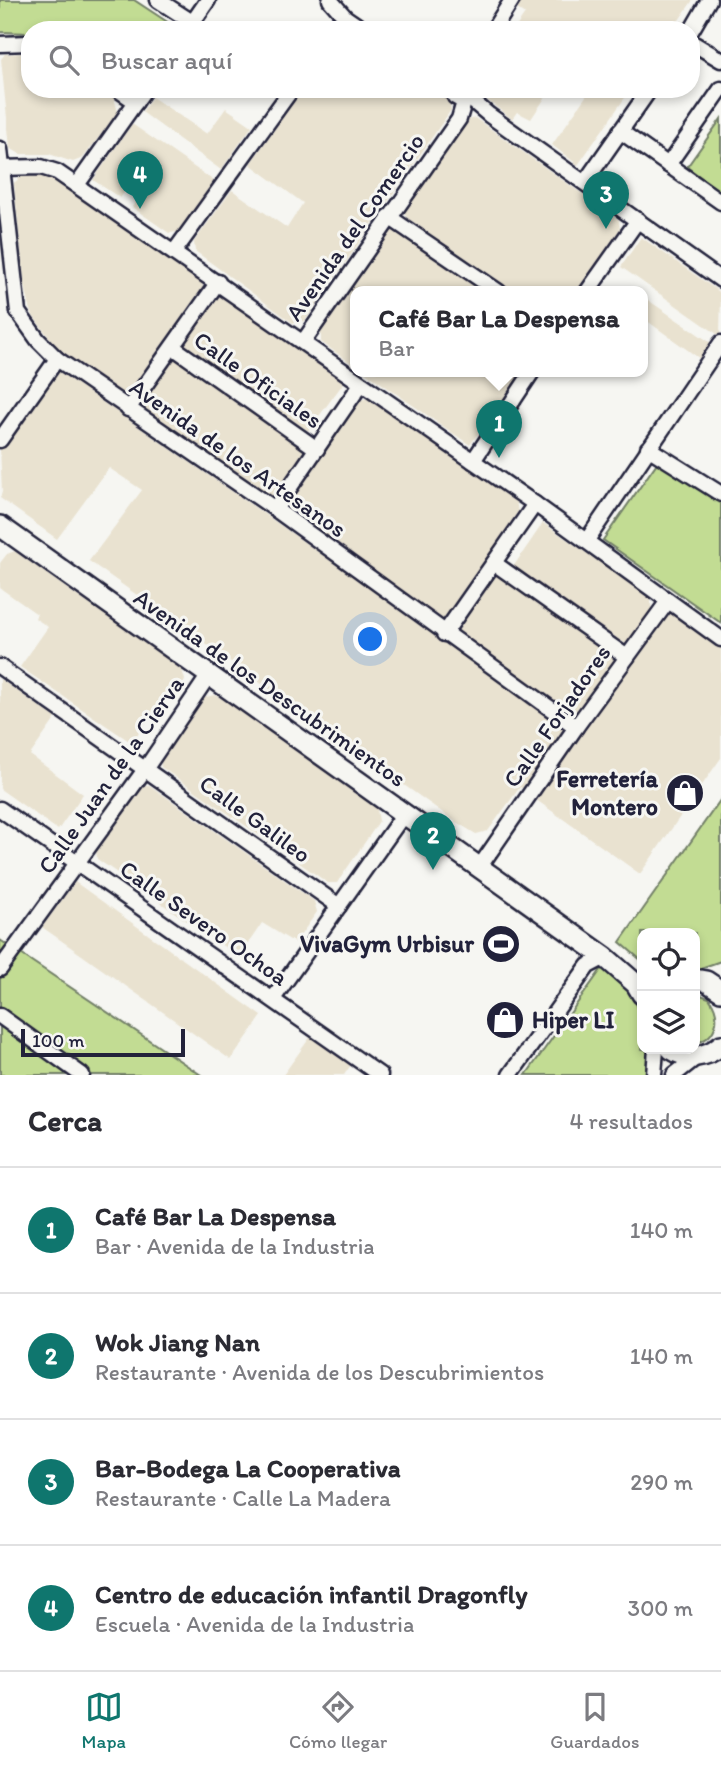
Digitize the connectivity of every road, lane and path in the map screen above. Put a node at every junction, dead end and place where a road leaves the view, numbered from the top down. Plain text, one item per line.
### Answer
1 (158, 0) edge
2 (208, 0) edge
3 (512, 0) edge
4 (709, 0) edge
5 (340, 6) edge
6 (184, 21) edge
7 (193, 21) edge
8 (355, 21) edge
9 (499, 21) edge
10 (696, 21) edge
11 (21, 43) edge
12 (0, 44) edge
13 (700, 47) edge
14 (721, 60) edge
15 (721, 89) edge
16 (129, 98) edge
17 (138, 98) edge
18 (285, 98) edge
19 (468, 98) edge
20 (469, 98) edge
21 (644, 98) edge
22 (135, 102) junction
23 (620, 131) junction
24 (0, 149) edge
25 (668, 165) junction
26 (1, 168) edge
27 (585, 182) junction
28 (77, 186) junction
29 (721, 202) edge
30 (389, 217) junction
31 (638, 220) junction
32 (174, 252) junction
33 (721, 280) edge
34 (218, 282) junction
35 (490, 286) edge
36 (591, 286) edge
37 (303, 342) junction
38 (721, 343) edge
39 (173, 347) junction
40 (57, 359) junction
41 (350, 376) edge
42 (351, 377) edge
43 (529, 377) edge
44 (361, 384) junction
45 (128, 409) junction
46 (0, 439) edge
47 (648, 448) junction
48 (317, 449) junction
49 (473, 461) junction
50 (721, 494) edge
51 (535, 504) junction
52 (275, 509) junction
53 (1, 527) edge
54 (587, 540) junction
55 (494, 563) junction
56 (668, 601) junction
57 (444, 634) junction
58 (721, 639) edge
59 (627, 657) junction
60 (0, 667) edge
61 (209, 675) junction
62 (576, 727) junction
63 (146, 768) junction
64 (0, 809) edge
65 (404, 814) junction
66 (485, 859) junction
67 (78, 863) junction
68 (338, 906) junction
69 (605, 957) junction
70 (637, 967) edge
71 (0, 969) edge
72 (721, 973) edge
73 (700, 978) edge
74 (700, 980) edge
75 (640, 991) edge
76 (721, 991) edge
77 (273, 999) junction
78 (0, 1016) edge
79 (711, 1052) edge
80 (656, 1054) edge
81 (82, 1075) edge
82 (380, 1075) edge
83 (510, 1075) edge
84 (654, 1075) edge
85 (674, 1075) edge

1 - 6 street
2 - 7 street
3 - 9 street
4 - 10 street
5 - 8 street
11 - 12 street
13 - 14 street
15 - 25 street
16 - 22 street
17 - 22 street
18 - 32 street
19 - 30 street, Avenida del Comercio
20 - 27 street
21 - 23 street
22 - 28 street
23 - 25 street
23 - 27 street
24 - 26 street, Avenida de los Artesanos
25 - 29 street
26 - 28 street
26 - 40 street, Avenida de los Artesanos
27 - 31 street
28 - 32 street
30 - 35 street
30 - 37 street, Avenida del Comercio
31 - 33 street
31 - 36 street
32 - 34 street
34 - 37 street
34 - 39 street
37 - 41 street
38 - 47 street
39 - 45 street
39 - 48 street, Calle Oficiales
40 - 45 street, Avenida de los Artesanos
40 - 46 street
42 - 44 street
43 - 49 street
44 - 48 street
44 - 49 street
45 - 52 street, Avenida de los Artesanos
47 - 50 street
47 - 54 street
48 - 52 street
49 - 51 street
51 - 54 street
51 - 55 street
52 - 57 street, Avenida de los Artesanos
53 - 61 main road, Avenida de los Descubrimientos
53 - 66 main road, Avenida de los Descubrimientos
54 - 56 street
55 - 57 street
55 - 59 street
56 - 58 street
56 - 59 street, Calle Forjadores
57 - 62 street, Avenida de los Artesanos
59 - 62 street, Calle Forjadores
60 - 63 street, Calle Galileo
61 - 63 street, Calle Juan de la Cierva
61 - 65 main road, Avenida de los Descubrimientos
62 - 66 street, Calle Forjadores
63 - 67 street, Calle Juan de la Cierva
63 - 68 street, Calle Galileo
64 - 67 street, Calle Severo Ochoa
65 - 68 street
65 - 69 main road, Avenida de los Descubrimientos
66 - 70 main road, Avenida de los Descubrimientos
67 - 71 street, Calle Juan de la Cierva
67 - 77 street, Calle Severo Ochoa
68 - 77 street
69 - 75 main road, Avenida de los Descubrimientos
69 - 83 street
72 - 73 street
74 - 76 main road
77 - 82 street, Calle Severo Ochoa
78 - 81 street
79 - 85 street
80 - 84 street

